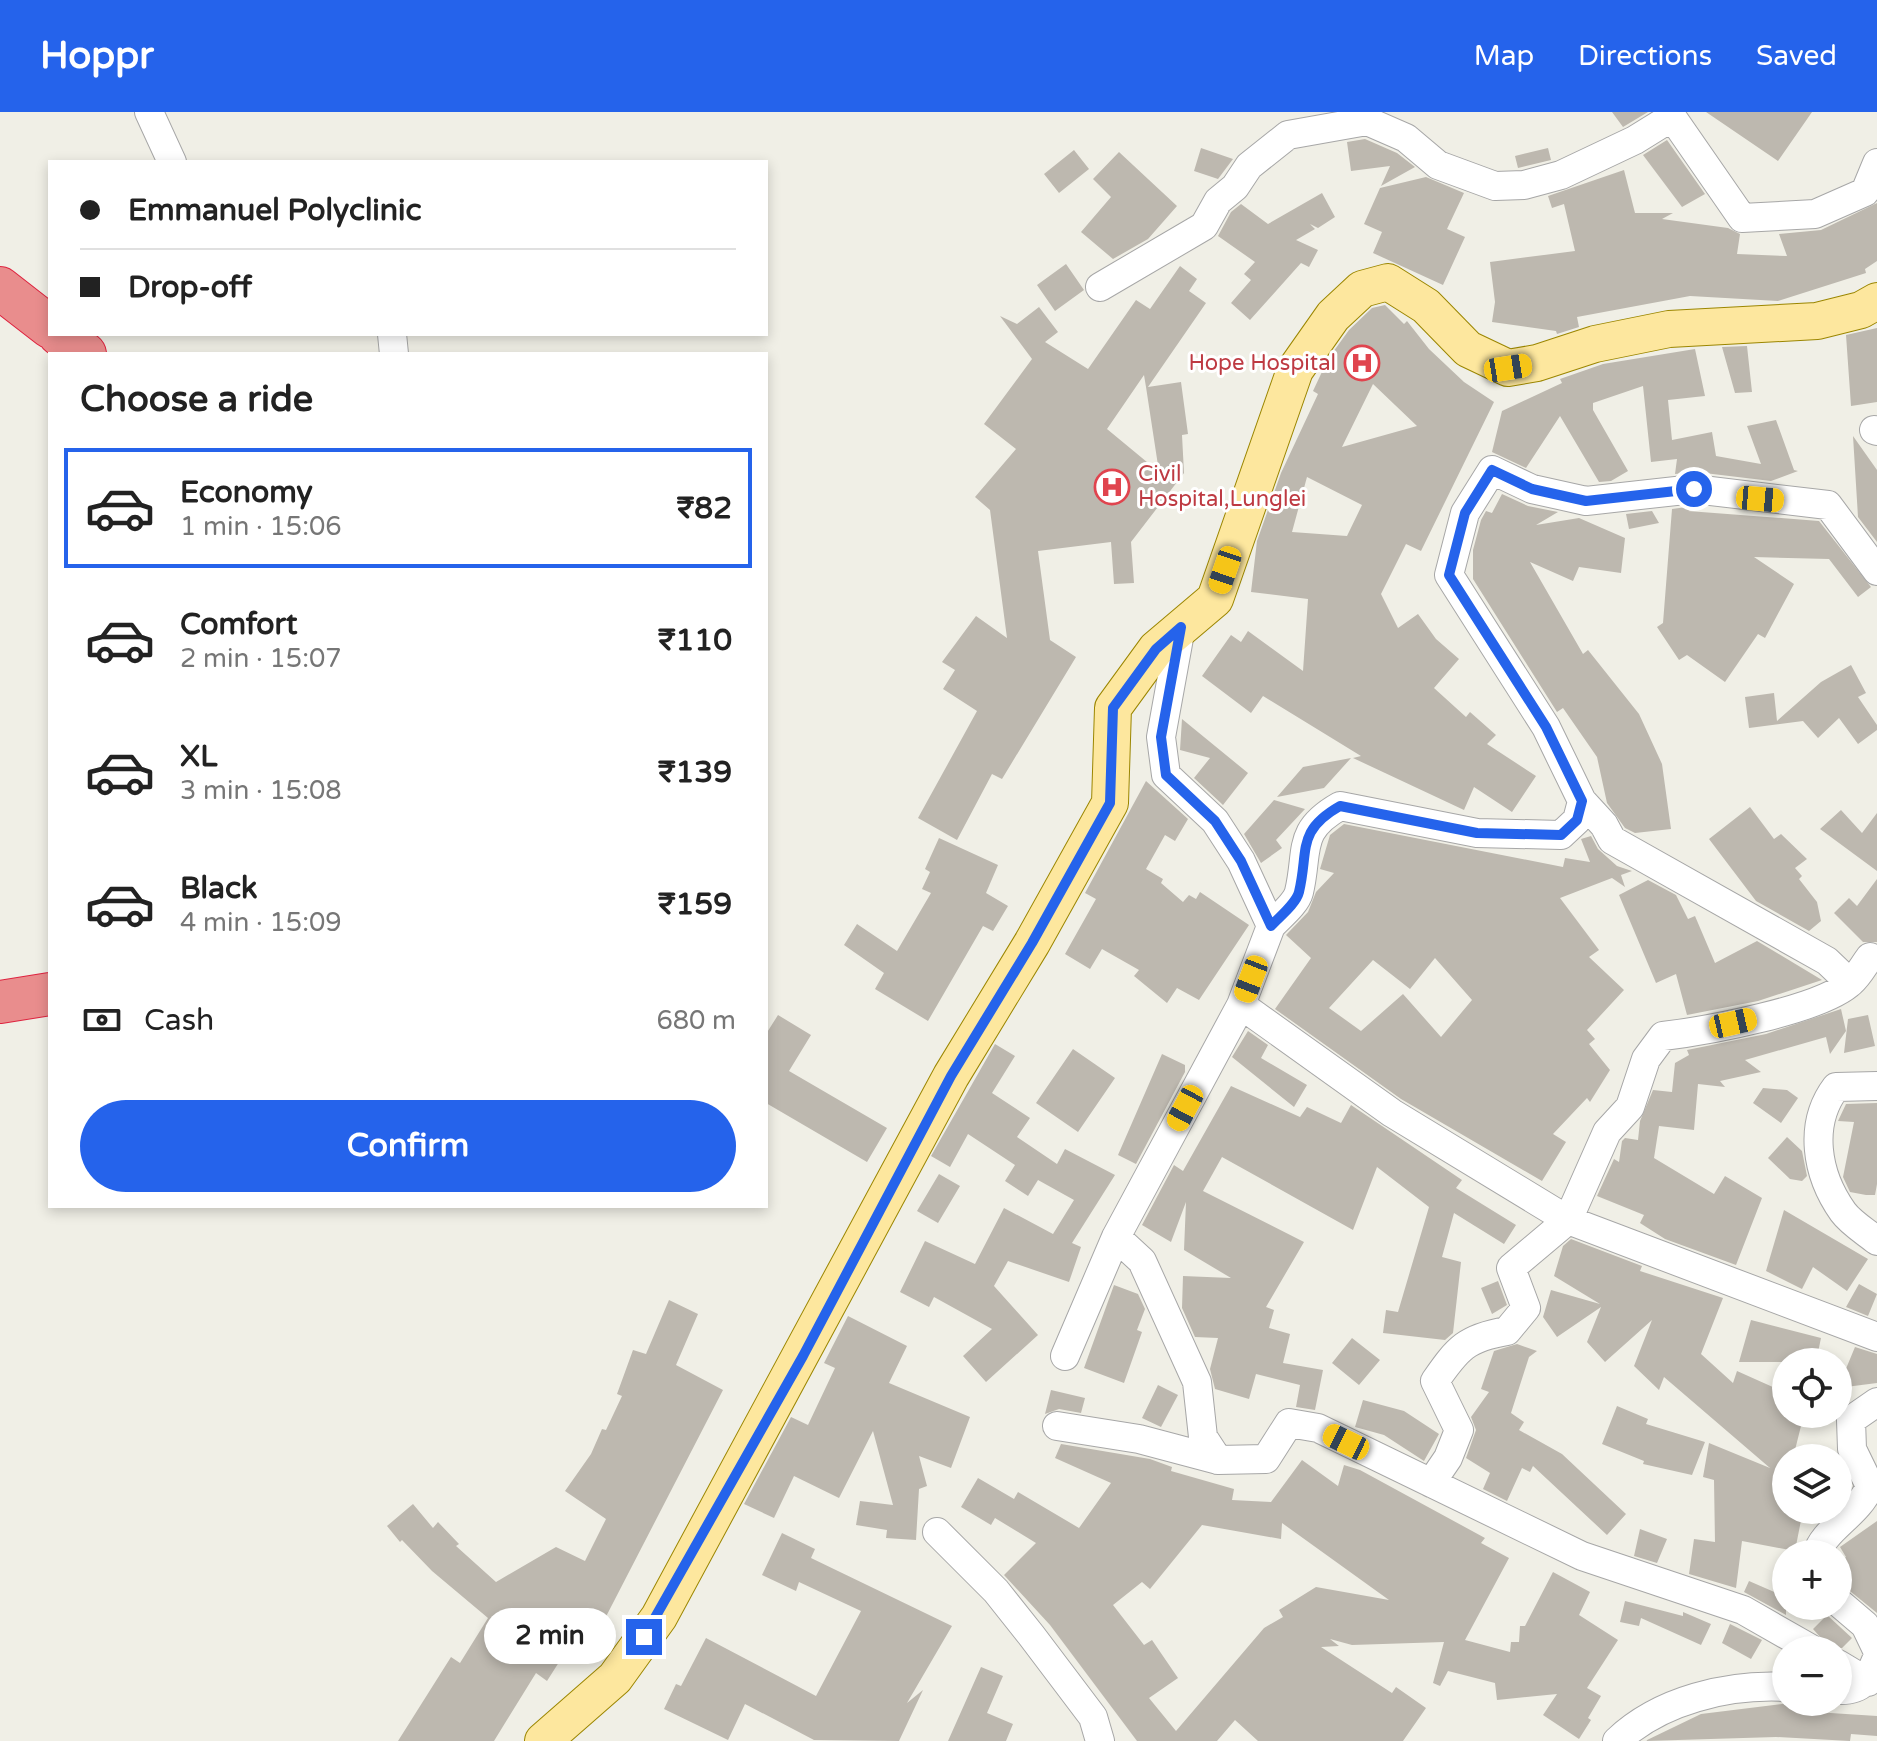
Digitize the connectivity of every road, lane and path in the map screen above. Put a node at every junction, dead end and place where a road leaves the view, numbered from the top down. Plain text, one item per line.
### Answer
1 (149, 112) edge
2 (1662, 116) edge
3 (171, 160) edge
4 (1877, 163) edge
5 (1100, 287) dead end
6 (0, 288) edge
7 (1877, 301) edge
8 (48, 325) edge
9 (62, 336) edge
10 (82, 352) edge
11 (1877, 571) edge
12 (1181, 627) junction
13 (1582, 801) junction
14 (1271, 926) junction
15 (1870, 957) dead end
16 (1850, 983) junction
17 (48, 994) edge
18 (0, 1002) edge
19 (1241, 1005) junction
20 (1877, 1086) edge
21 (1568, 1220) junction
22 (1116, 1237) junction
23 (1877, 1241) edge
24 (1877, 1337) edge
25 (1065, 1356) dead end
26 (1877, 1402) edge
27 (1057, 1426) dead end
28 (1218, 1460) junction
29 (1431, 1483) junction
30 (937, 1532) dead end
31 (1822, 1540) edge
32 (1852, 1614) edge
33 (1788, 1636) edge
34 (1877, 1650) edge
35 (1852, 1666) edge
36 (1872, 1670) edge
37 (1772, 1687) edge
38 (1852, 1690) edge
39 (543, 1741) edge
40 (1100, 1741) edge
41 (1617, 1741) edge

1 - 3 street
2 - 4 street
2 - 5 street
6 - 8 highway
7 - 12 main road
9 - 10 highway
11 - 13 street
12 - 14 street
12 - 39 main road
13 - 14 street
13 - 16 street
14 - 19 street
15 - 16 street
16 - 21 street
17 - 18 highway
19 - 21 street
19 - 22 street
20 - 23 street
21 - 24 street
21 - 29 street
22 - 25 street
22 - 28 street
26 - 31 street
27 - 28 street
28 - 29 street
29 - 33 street
30 - 40 street
32 - 34 street
35 - 36 street
36 - 38 street
37 - 41 street

